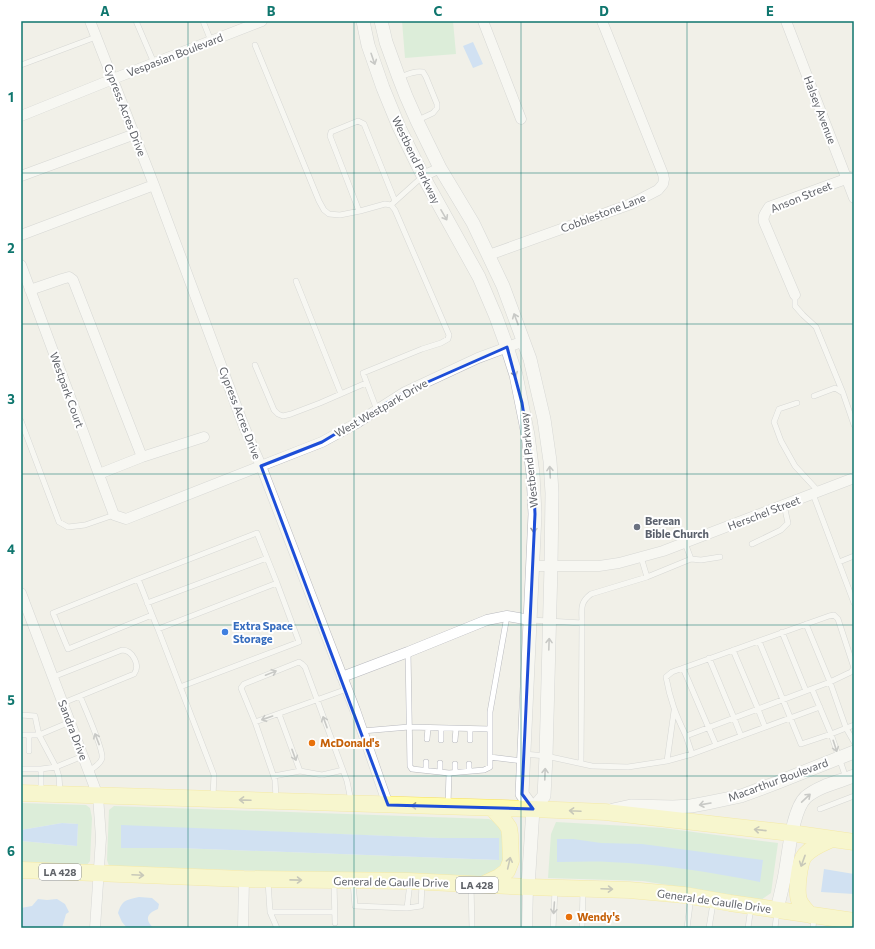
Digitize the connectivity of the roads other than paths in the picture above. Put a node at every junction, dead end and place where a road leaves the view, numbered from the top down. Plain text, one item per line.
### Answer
1 (90, 21) edge
2 (136, 21) edge
3 (203, 21) edge
4 (262, 21) edge
5 (362, 21) edge
6 (381, 21) edge
7 (483, 21) edge
8 (602, 21) edge
9 (786, 21) edge
10 (96, 37) junction
11 (212, 41) junction
12 (255, 45) dead end
13 (154, 63) junction
14 (21, 65) edge
15 (399, 78) junction
16 (113, 79) junction
17 (21, 116) edge
18 (521, 118) dead end
19 (417, 121) junction
20 (135, 134) junction
21 (440, 168) junction
22 (21, 176) edge
23 (422, 176) junction
24 (850, 178) edge
25 (154, 185) junction
26 (854, 198) edge
27 (393, 203) junction
28 (359, 211) junction
29 (21, 235) edge
30 (489, 255) junction
31 (21, 265) edge
32 (296, 281) dead end
33 (30, 290) junction
34 (795, 295) joint
35 (524, 341) junction
36 (507, 347) junction
37 (255, 365) dead end
38 (366, 383) junction
39 (843, 393) junction
40 (341, 394) junction
41 (814, 396) dead end
42 (797, 403) dead end
43 (377, 410) junction
44 (21, 421) edge
45 (854, 425) edge
46 (204, 437) dead end
47 (142, 457) junction
48 (261, 466) junction
49 (99, 474) junction
50 (854, 478) edge
51 (816, 493) junction
52 (784, 505) junction
53 (114, 515) junction
54 (685, 543) junction
55 (752, 544) dead end
56 (854, 556) edge
57 (641, 557) junction
58 (720, 557) dead end
59 (267, 558) junction
60 (691, 559) junction
61 (839, 562) junction
62 (532, 566) junction
63 (551, 566) junction
64 (647, 577) junction
65 (138, 580) junction
66 (277, 583) junction
67 (21, 593) edge
68 (147, 603) junction
69 (854, 603) edge
70 (152, 615) junction
71 (507, 616) junction
72 (530, 620) junction
73 (550, 622) junction
74 (582, 624) junction
75 (806, 624) junction
76 (158, 629) junction
77 (782, 632) junction
78 (759, 641) junction
79 (734, 650) junction
80 (408, 652) junction
81 (709, 658) junction
82 (683, 668) junction
83 (854, 668) edge
84 (53, 677) junction
85 (342, 677) junction
86 (830, 682) junction
87 (180, 687) junction
88 (347, 689) junction
89 (812, 689) junction
90 (806, 691) junction
91 (80, 696) junction
92 (318, 700) junction
93 (783, 700) junction
94 (63, 703) junction
95 (820, 707) junction
96 (758, 709) junction
97 (674, 711) junction
98 (279, 714) junction
99 (21, 715) edge
100 (734, 718) junction
101 (790, 718) junction
102 (70, 722) junction
103 (255, 722) junction
104 (854, 724) edge
105 (708, 727) junction
106 (765, 727) junction
107 (409, 728) junction
108 (428, 728) junction
109 (441, 728) junction
110 (846, 728) junction
111 (456, 729) junction
112 (470, 730) junction
113 (490, 730) junction
114 (362, 731) junction
115 (831, 734) junction
116 (21, 735) edge
117 (29, 735) junction
118 (38, 735) junction
119 (686, 736) junction
120 (740, 736) junction
121 (428, 739) dead end
122 (441, 740) dead end
123 (455, 740) dead end
124 (470, 740) dead end
125 (854, 742) edge
126 (716, 745) junction
127 (29, 751) dead end
128 (854, 752) edge
129 (692, 754) junction
130 (83, 756) junction
131 (546, 756) junction
132 (490, 757) junction
133 (523, 757) junction
134 (839, 758) junction
135 (667, 761) junction
136 (426, 762) dead end
137 (440, 763) dead end
138 (580, 763) junction
139 (455, 764) dead end
140 (469, 764) dead end
141 (56, 767) junction
142 (21, 769) edge
143 (41, 769) junction
144 (343, 770) junction
145 (426, 770) junction
146 (89, 771) junction
147 (300, 771) junction
148 (469, 771) junction
149 (440, 772) junction
150 (448, 772) junction
151 (455, 772) junction
152 (274, 776) junction
153 (850, 777) edge
154 (21, 793) edge
155 (41, 794) junction
156 (60, 794) junction
157 (98, 796) junction
158 (854, 796) edge
159 (213, 799) junction
160 (276, 801) junction
161 (352, 804) junction
162 (388, 805) junction
163 (448, 806) junction
164 (492, 808) junction
165 (533, 809) junction
166 (820, 809) dead end
167 (605, 812) junction
168 (791, 833) junction
169 (832, 839) junction
170 (854, 842) edge
171 (21, 870) edge
172 (99, 873) junction
173 (244, 879) junction
174 (268, 880) junction
175 (334, 880) junction
176 (353, 881) junction
177 (416, 882) junction
178 (476, 885) junction
179 (528, 887) junction
180 (555, 888) junction
181 (583, 888) junction
182 (691, 897) junction
183 (713, 900) junction
184 (751, 906) junction
185 (408, 908) junction
186 (777, 910) junction
187 (270, 912) junction
188 (334, 912) junction
189 (813, 919) edge
190 (334, 923) dead end
191 (850, 923) edge
192 (95, 928) edge
193 (243, 928) edge
194 (277, 928) edge
195 (472, 928) edge
196 (527, 928) edge
197 (553, 928) edge
198 (582, 928) edge
199 (687, 928) edge
200 (709, 928) edge
201 (748, 928) edge
202 (775, 928) edge

1 - 10 street, Cypress Acres Drive
2 - 13 lane
3 - 11 lane
4 - 11 street, Vespasian Boulevard
5 -> 23 street, Westbend Parkway
6 - 15 street, Westbend Parkway
7 - 18 street
8 - 30 street, Cobblestone Lane
9 - 24 street, Halsey Avenue
10 - 14 lane
10 - 16 street, Cypress Acres Drive
11 - 13 street, Vespasian Boulevard
12 - 28 lane
13 - 16 street, Vespasian Boulevard
15 - 19 street, Westbend Parkway
15 - 19 lane
16 - 17 street, Vespasian Boulevard
16 - 20 street, Cypress Acres Drive
19 - 21 street, Westbend Parkway
20 - 22 street
20 - 25 street, Cypress Acres Drive
21 - 23 street
21 - 30 street, Westbend Parkway
23 - 27 lane
23 -> 36 street, Westbend Parkway
24 - 26 street, Halsey Avenue
24 - 34 street, Anson Street
25 - 29 street
25 - 48 street, Cypress Acres Drive
27 - 28 lane
27 - 28 lane
27 - 38 lane
35 -> 30 street, Westbend Parkway
31 - 33 street, Westpark Court
32 - 40 lane
33 - 47 street
33 - 49 street, Westpark Court
34 - 39 lane
35 - 36 street, West Westpark Drive
63 -> 35 street, Westbend Parkway
36 - 43 street, West Westpark Drive
36 -> 62 street, Westbend Parkway
37 - 40 lane
38 - 40 lane
38 - 43 lane
39 - 41 lane
39 - 45 lane
42 - 51 lane
43 - 48 street, West Westpark Drive
44 - 53 lane
46 - 47 street
47 - 49 street
48 - 53 street
48 - 85 street, Cypress Acres Drive
49 - 53 street, Westpark Court
50 - 51 street, Herschel Street
51 - 52 street, Herschel Street
51 - 61 lane
52 - 54 street, Herschel Street
52 - 55 lane
54 - 57 street, Herschel Street
54 - 60 lane
56 - 61 lane
57 - 63 street, Herschel Street
57 - 64 lane
58 - 60 lane
59 - 65 lane
59 - 66 lane
59 - 68 lane
60 - 64 lane
61 - 69 lane
62 - 63 street, Herschel Street
62 - 72 street, Westbend Parkway
63 - 73 street, Westbend Parkway
64 - 74 lane
65 - 68 lane
65 - 70 lane
66 - 76 lane
66 - 87 lane
67 - 84 street, Sandra Drive
68 - 70 lane
70 - 76 lane
71 - 72 street
71 - 80 street
71 - 113 lane
72 - 73 lane
72 - 133 street, Westbend Parkway
73 - 74 lane
131 -> 73 street, Westbend Parkway
74 - 138 lane
75 - 77 lane
75 - 83 lane
75 - 86 lane
76 - 87 lane
77 - 78 lane
77 - 90 lane
78 - 79 lane
78 - 93 lane
79 - 81 lane
79 - 96 lane
80 - 85 street
80 - 107 lane
81 - 82 lane
81 - 100 lane
82 - 97 lane
82 - 105 lane
83 - 86 lane
84 - 91 lane
84 - 94 street, Sandra Drive
85 - 88 street, Cypress Acres Drive
86 - 89 lane
86 - 110 lane
87 - 159 lane
88 - 92 lane
88 - 114 street, Cypress Acres Drive
89 - 90 lane
89 - 95 lane
90 - 93 lane
91 - 94 lane
146 -> 91 lane
92 - 98 lane
103 -> 92 lane
144 -> 92 lane
93 - 96 lane
93 - 101 lane
94 - 102 street, Sandra Drive
95 - 101 lane
95 - 115 lane
96 - 100 lane
96 - 106 lane
97 - 119 lane
97 - 135 lane
98 -> 103 lane
98 -> 147 lane
99 - 118 lane
100 - 105 lane
100 - 120 lane
101 - 106 lane
101 - 115 lane
102 - 118 lane
102 - 130 street, Sandra Drive
103 - 152 lane
104 - 110 lane
105 - 119 lane
105 - 126 lane
106 - 120 lane
107 - 108 lane
107 - 114 lane
107 - 145 lane
108 - 109 lane
108 - 121 lane
109 - 111 lane
109 - 122 lane
110 - 115 lane
110 - 125 lane
111 - 112 lane
111 - 123 lane
112 - 113 lane
112 - 124 lane
113 - 132 lane
114 - 162 street, Cypress Acres Drive
115 -> 134 lane
116 - 117 lane
117 - 118 lane
117 - 127 lane
118 - 141 lane
119 - 129 lane
120 - 126 lane
126 - 129 lane
128 - 134 street, Macarthur Boulevard
129 - 135 lane
130 - 141 lane
130 - 146 street, Sandra Drive
131 - 133 lane
131 - 138 lane
165 -> 131 street, Westbend Parkway
132 - 133 lane
132 - 148 lane
133 - 165 street, Westbend Parkway
134 - 153 lane
134 -> 167 street, Macarthur Boulevard
135 - 138 lane
136 - 145 lane
137 - 149 lane
139 - 151 lane
140 - 148 lane
141 - 143 lane
141 - 156 lane
142 - 143 lane
143 - 155 lane
144 - 147 lane
144 - 161 lane
145 - 149 lane
146 - 157 street, Sandra Drive
147 - 152 lane
148 - 151 lane
149 - 150 lane
150 - 151 lane
150 - 163 lane
152 - 160 lane
168 -> 153 street, Macarthur Boulevard
154 - 155 main road
155 - 156 main road
156 - 157 main road
157 - 159 main road
157 - 172 street, Sandra Drive
158 - 166 lane
160 -> 159 main road
160 - 161 main road
161 - 162 main road
163 -> 162 main road
163 - 164 main road
164 - 165 main road
178 -> 164 main road
167 -> 165 main road
165 - 179 street
168 -> 167 main road
168 - 169 main road
168 - 186 street, Macarthur Boulevard
169 - 170 main road
169 -> 189 main road
171 - 172 main road, General de Gaulle Drive / LA 428
172 -> 173 main road, General de Gaulle Drive / LA 428
172 - 192 street, Sandra Drive
173 - 174 main road, General de Gaulle Drive / LA 428
173 - 193 street
174 -> 175 main road, General de Gaulle Drive / LA 428
174 - 187 lane
175 - 176 main road, General de Gaulle Drive / LA 428
175 - 188 lane
176 - 177 main road, General de Gaulle Drive / LA 428
176 - 185 lane
177 - 178 main road, General de Gaulle Drive / LA 428
177 - 185 lane
177 - 185 lane
178 - 179 main road, General de Gaulle Drive / LA 428
178 - 195 lane
179 - 180 main road, General de Gaulle Drive / LA 428
179 - 196 street
180 - 181 main road, General de Gaulle Drive / LA 428
180 -> 197 lane
181 -> 182 main road, General de Gaulle Drive / LA 428
181 - 198 lane
182 - 183 main road, General de Gaulle Drive / LA 428
182 - 199 lane
183 - 184 main road, General de Gaulle Drive / LA 428
183 - 200 lane
184 - 186 main road, General de Gaulle Drive / LA 428
184 - 201 lane
186 - 189 main road, General de Gaulle Drive / LA 428
186 - 202 lane
187 - 188 lane
187 - 194 lane
188 - 190 lane
189 - 191 main road, General de Gaulle Drive / LA 428

